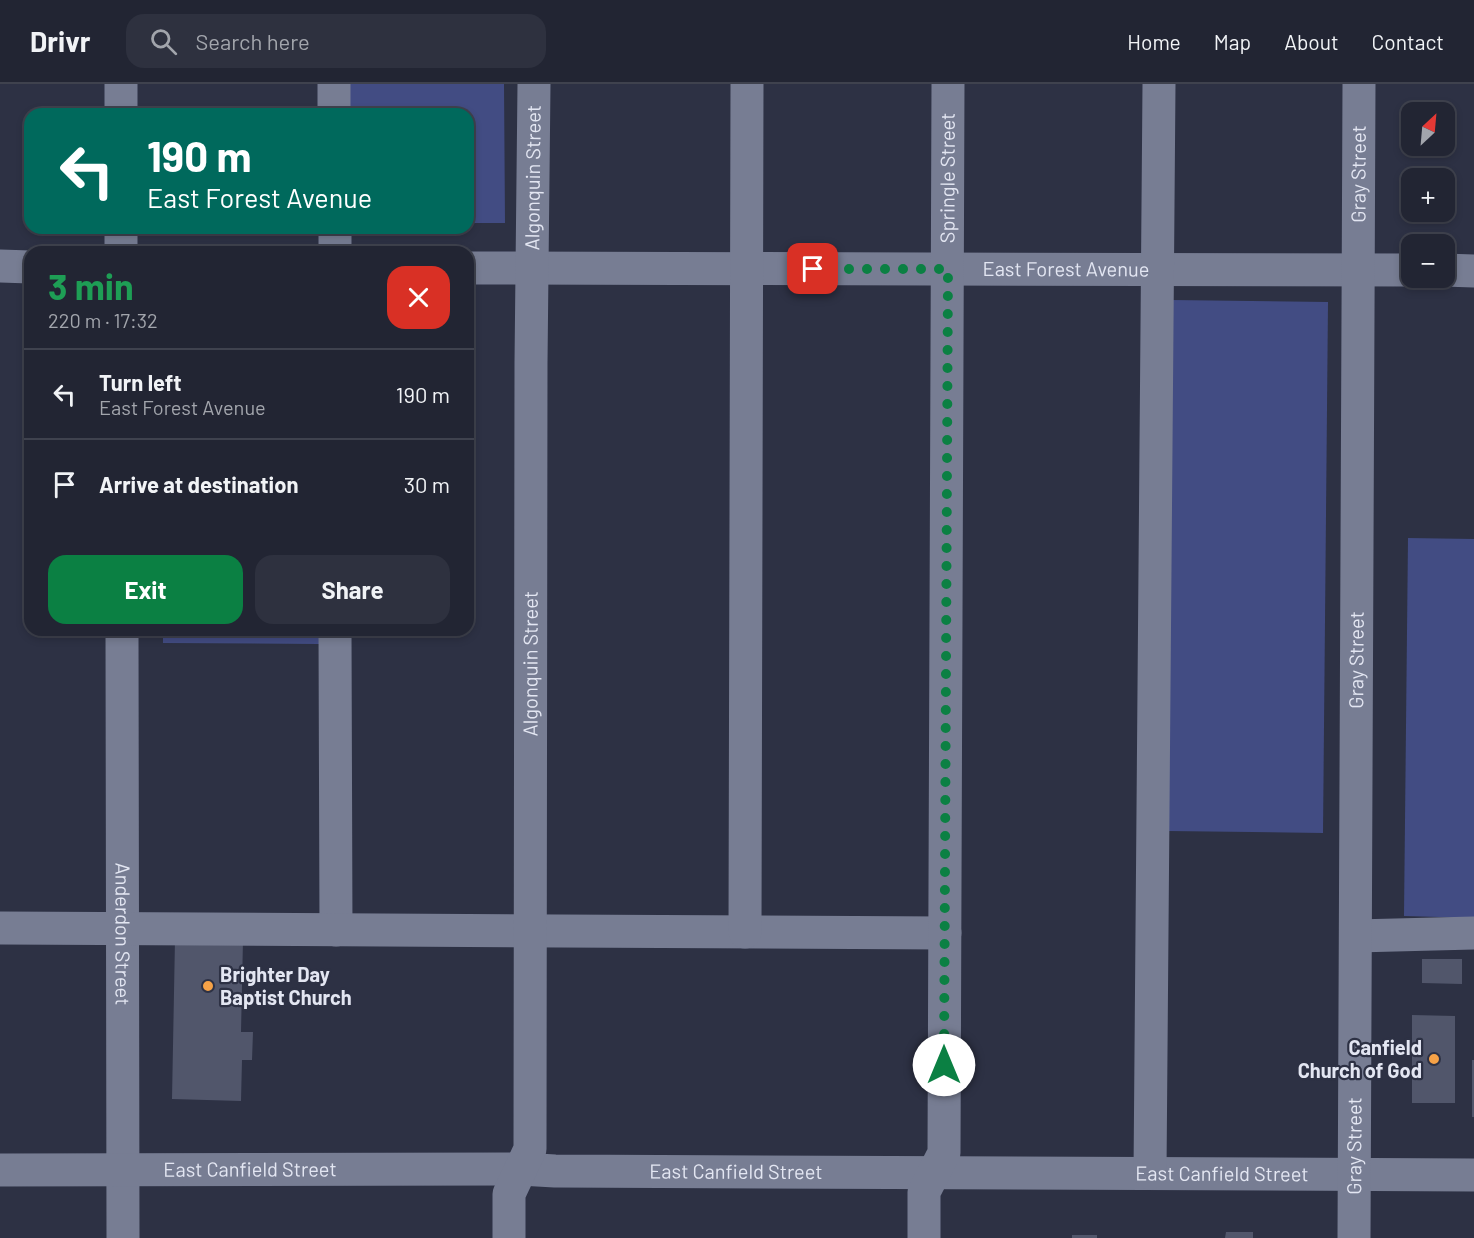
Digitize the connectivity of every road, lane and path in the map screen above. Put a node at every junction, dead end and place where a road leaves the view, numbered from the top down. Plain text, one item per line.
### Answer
1 (121, 84) edge
2 (334, 84) edge
3 (534, 84) edge
4 (747, 84) edge
5 (948, 84) edge
6 (1159, 84) edge
7 (1359, 84) edge
8 (121, 108) edge
9 (334, 108) edge
10 (0, 266) edge
11 (24, 267) edge
12 (474, 268) edge
13 (533, 268) junction
14 (746, 268) junction
15 (948, 269) junction
16 (1158, 270) junction
17 (1358, 270) junction
18 (1401, 270) edge
19 (1455, 270) edge
20 (1474, 271) edge
21 (122, 636) edge
22 (336, 636) edge
23 (0, 928) edge
24 (123, 928) junction
25 (336, 930) junction
26 (530, 931) junction
27 (744, 932) junction
28 (945, 933) junction
29 (1474, 933) edge
30 (1356, 936) junction
31 (520, 1169) junction
32 (0, 1170) edge
33 (122, 1171) junction
34 (934, 1172) junction
35 (1150, 1173) junction
36 (1354, 1174) junction
37 (1474, 1175) edge
38 (123, 1238) edge
39 (509, 1238) edge
40 (924, 1238) edge
41 (1354, 1238) edge

1 - 8 street
2 - 9 street
3 - 13 street, Algonquin Street
4 - 14 street
5 - 15 street, Springle Street
6 - 16 street
7 - 17 street, Gray Street
10 - 11 street
12 - 13 street, East Forest Avenue
13 - 14 street, East Forest Avenue
13 - 26 street, Algonquin Street
14 - 15 street, East Forest Avenue
14 - 27 street
15 - 16 street, East Forest Avenue
15 - 28 street, Springle Street
16 - 17 street, East Forest Avenue
16 - 35 street
17 - 18 street, East Forest Avenue
17 - 30 street, Gray Street
19 - 20 street
21 - 24 street, Anderdon Street
22 - 25 street
23 - 24 street
24 - 25 street
24 - 33 street, Anderdon Street
25 - 26 street
26 - 27 street
26 - 31 street, Algonquin Street
27 - 28 street
28 - 34 street, Springle Street
29 - 30 street
30 - 36 street, Gray Street
31 - 33 street, East Canfield Street
31 - 34 street, East Canfield Street
31 - 39 street, Algonquin Street
32 - 33 street, East Canfield Street
33 - 38 street, Anderdon Street
34 - 35 street, East Canfield Street
34 - 40 street, Springle Street
35 - 36 street, East Canfield Street
36 - 37 street, East Canfield Street
36 - 41 street, Gray Street

